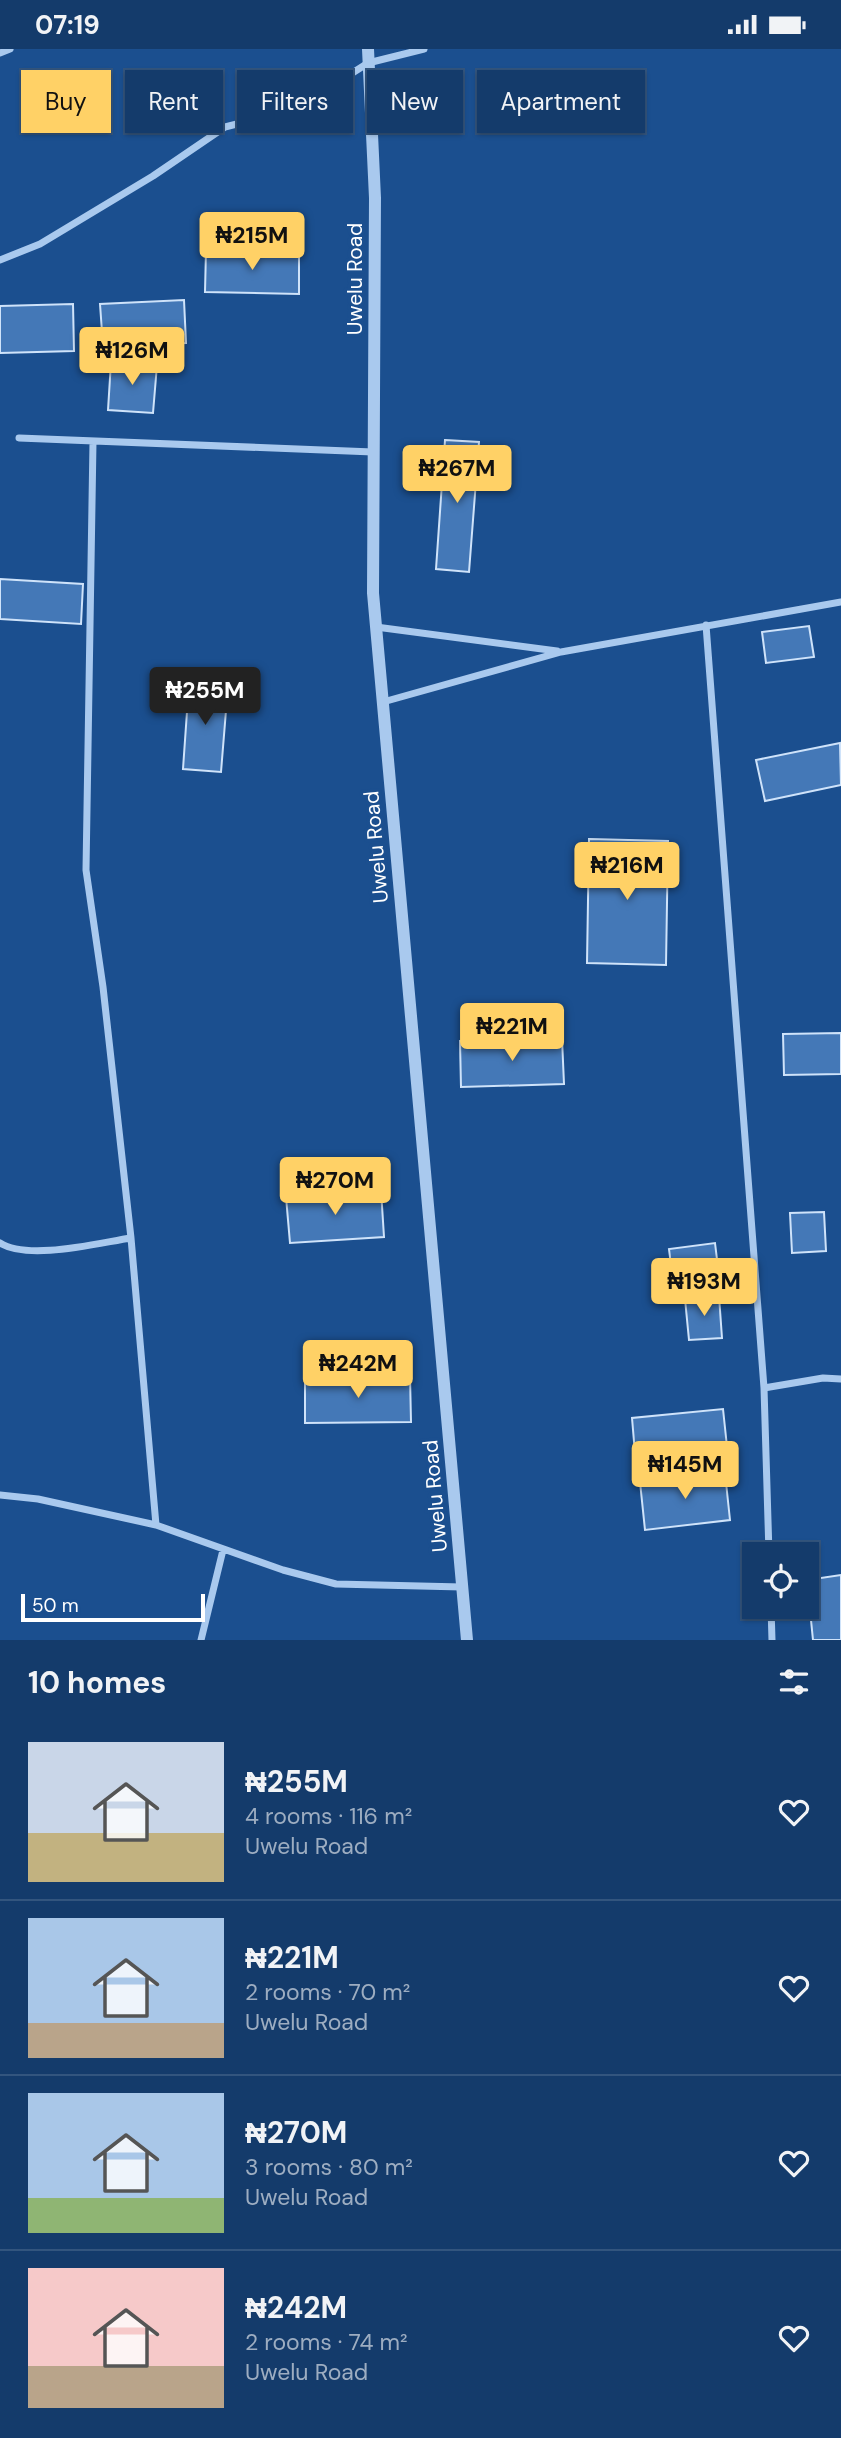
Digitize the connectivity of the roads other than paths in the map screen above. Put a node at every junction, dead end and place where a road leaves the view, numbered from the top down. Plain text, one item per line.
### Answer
1 (368, 49) edge
2 (424, 49) edge
3 (368, 63) junction
4 (0, 260) edge
5 (19, 438) dead end
6 (93, 442) junction
7 (373, 452) junction
8 (841, 602) edge
9 (706, 625) junction
10 (376, 627) junction
11 (561, 652) junction
12 (383, 702) junction
13 (131, 1238) junction
14 (0, 1243) edge
15 (841, 1379) edge
16 (764, 1388) junction
17 (0, 1495) edge
18 (156, 1525) junction
19 (769, 1542) edge
20 (223, 1550) junction
21 (462, 1587) junction
22 (771, 1619) edge
23 (201, 1640) edge
24 (467, 1640) edge
25 (772, 1640) edge

1 - 3 street, Uwelu Road
2 - 3 street
3 - 4 street
3 - 7 street, Uwelu Road
5 - 6 street
6 - 7 street
6 - 13 street
7 - 10 street, Uwelu Road
8 - 9 street
9 - 11 street
9 - 16 street
10 - 11 street
10 - 12 street, Uwelu Road
11 - 12 street
12 - 21 street, Uwelu Road
13 - 14 street
13 - 18 street
15 - 16 street
16 - 19 street
17 - 18 street
18 - 20 street
20 - 21 street
20 - 23 street
21 - 24 street, Uwelu Road
22 - 25 street

